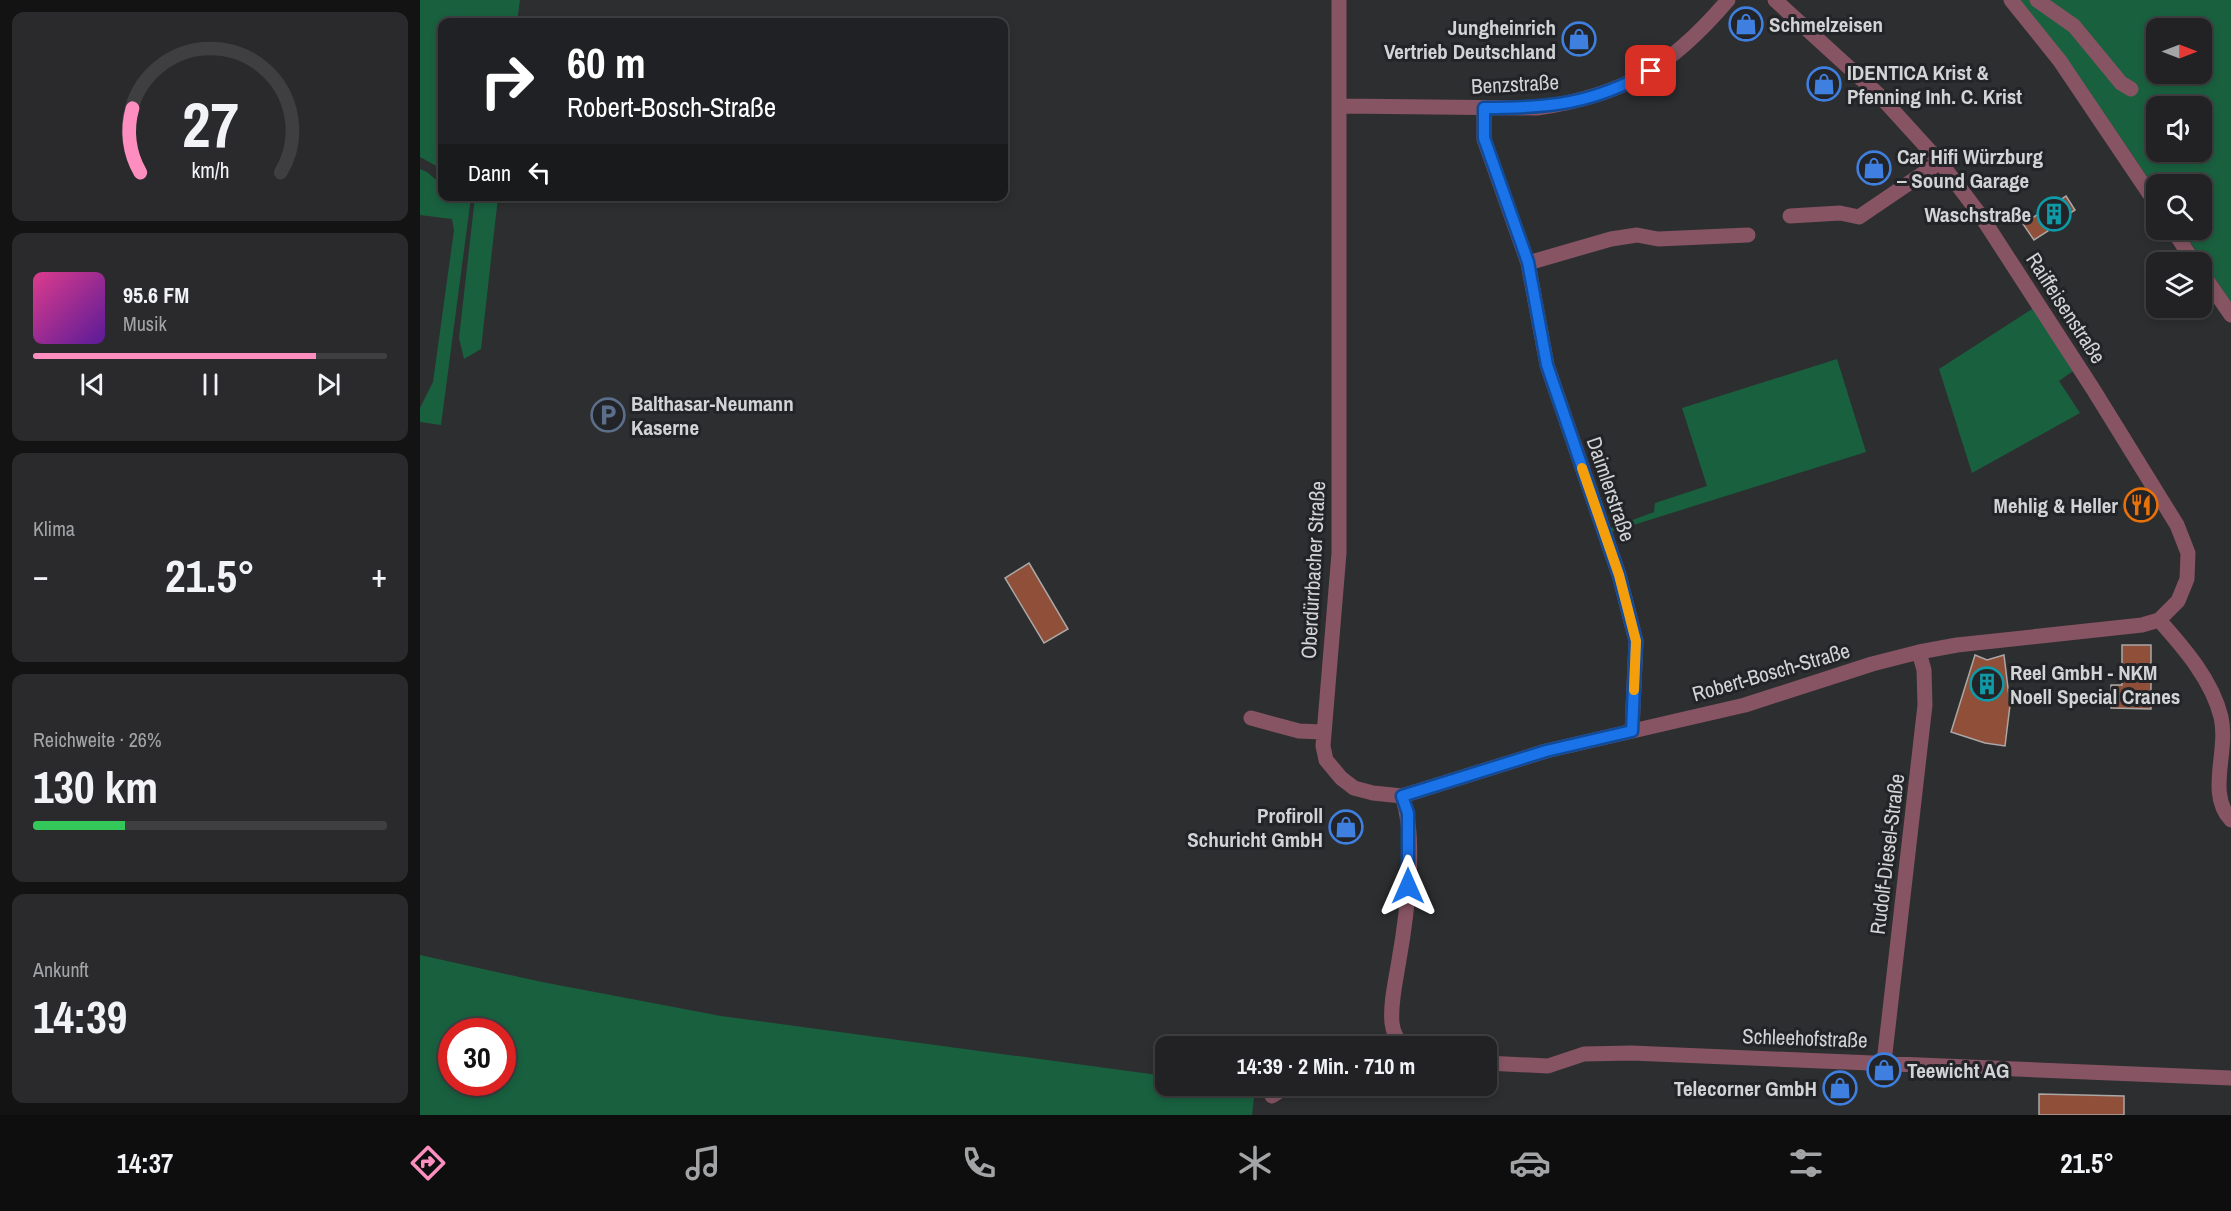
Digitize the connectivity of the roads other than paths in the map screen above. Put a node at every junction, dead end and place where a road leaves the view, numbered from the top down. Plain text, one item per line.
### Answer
1 (1339, 0) edge
2 (1728, 0) edge
3 (1775, 0) edge
4 (2011, 0) edge
5 (2037, 0) edge
6 (2131, 89) dead end
7 (1340, 106) junction
8 (1484, 108) junction
9 (1940, 162) junction
10 (2146, 189) edge
11 (1790, 216) dead end
12 (1748, 234) dead end
13 (1528, 262) junction
14 (2212, 287) edge
15 (2231, 315) edge
16 (2159, 621) junction
17 (1919, 652) junction
18 (1251, 718) dead end
19 (1632, 731) junction
20 (1322, 732) junction
21 (1402, 796) junction
22 (2231, 820) edge
23 (1395, 1036) edge
24 (1884, 1062) junction
25 (1497, 1064) edge
26 (2231, 1078) edge

1 - 7 street, Oberdürrbacher Straße
2 - 8 street, Benzstraße
3 - 9 street, Raiffeisenstraße
4 - 10 street
5 - 6 street
7 - 8 street, Benzstraße
7 - 20 street, Oberdürrbacher Straße
8 - 13 street, Daimlerstraße
9 - 11 street
9 - 16 street, Raiffeisenstraße
12 - 13 street
13 - 19 street, Daimlerstraße
14 - 15 street
16 - 17 street, Robert-Bosch-Straße
16 - 22 street
17 - 19 street, Robert-Bosch-Straße
17 - 24 street, Rudolf-Diesel-Straße
18 - 20 street
19 - 21 street, Robert-Bosch-Straße
20 - 21 street, Oberdürrbacher Straße
21 - 23 street
24 - 25 street, Schleehofstraße
24 - 26 street, Schleehofstraße

